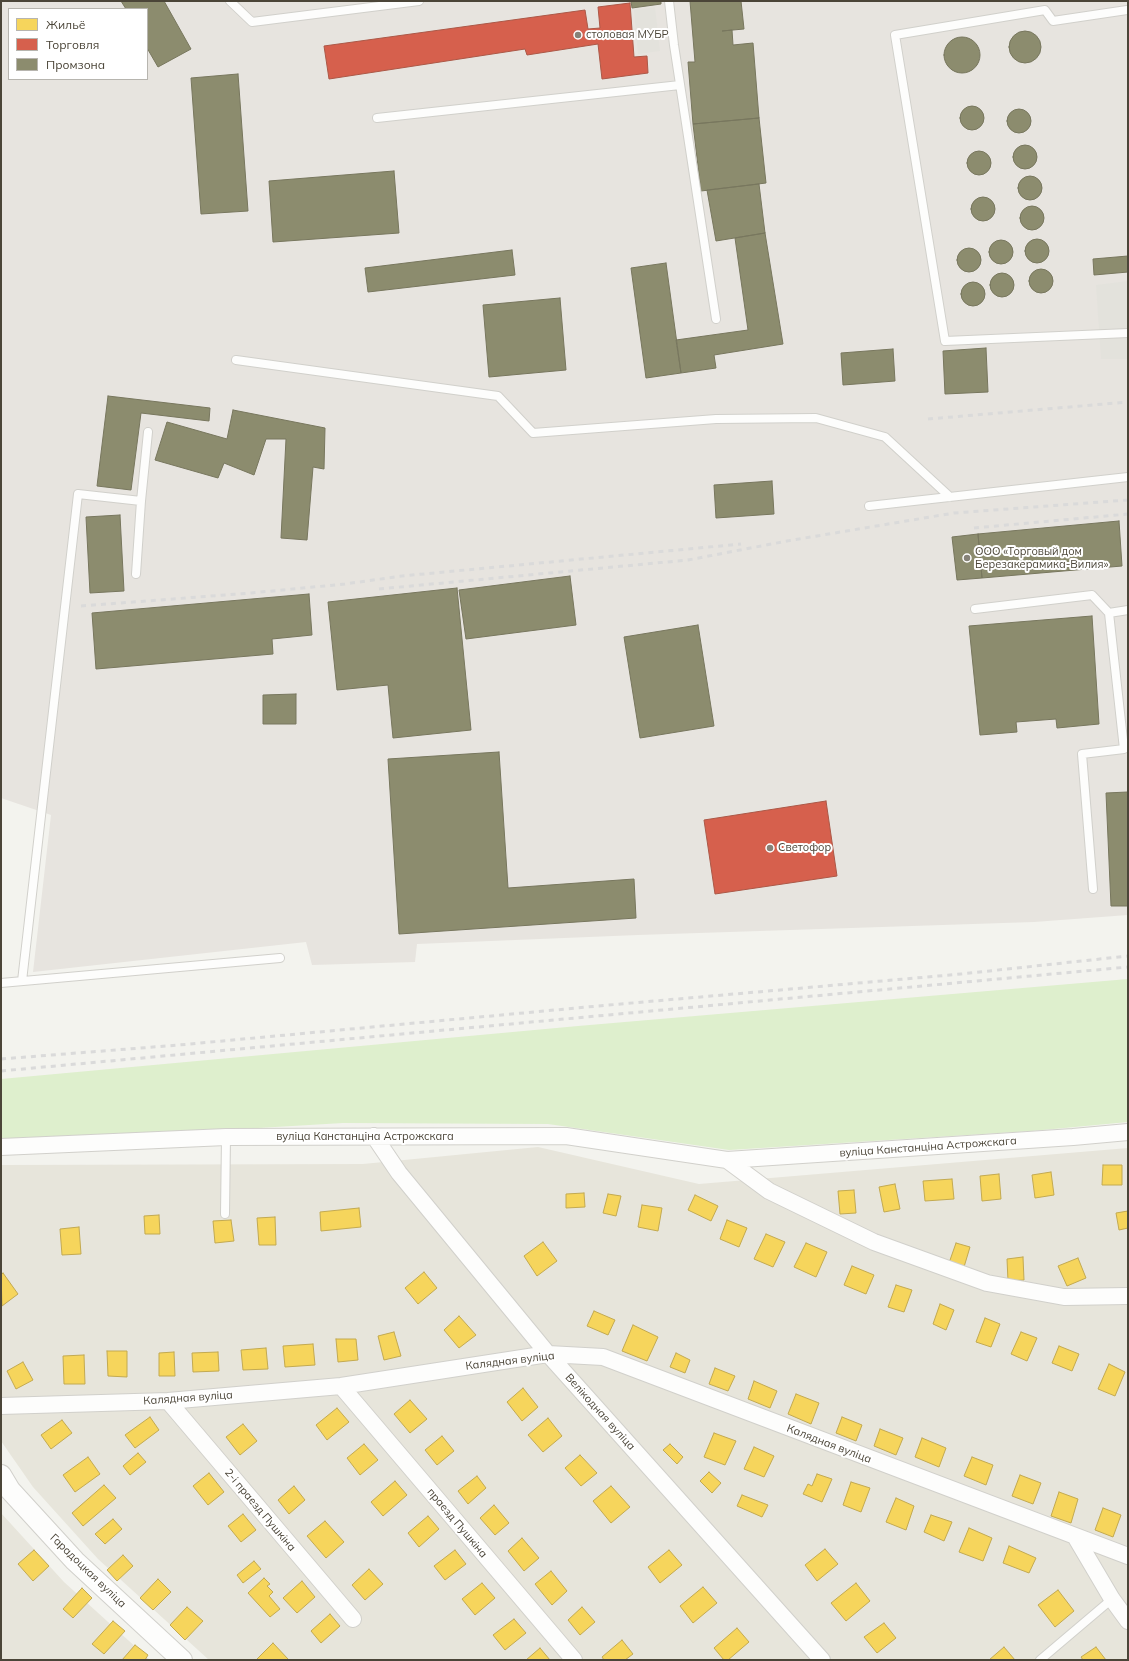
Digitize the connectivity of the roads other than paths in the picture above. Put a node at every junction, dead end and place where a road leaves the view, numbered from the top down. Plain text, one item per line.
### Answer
1 (230, 1) edge
2 (419, 1) edge
3 (669, 1) edge
4 (1127, 10) dead end
5 (680, 85) junction
6 (377, 118) dead end
7 (716, 320) dead end
8 (1128, 333) edge
9 (236, 360) dead end
10 (148, 432) dead end
11 (1128, 477) edge
12 (950, 497) junction
13 (141, 501) junction
14 (869, 506) dead end
15 (136, 574) dead end
16 (976, 609) dead end
17 (1128, 610) edge
18 (1109, 612) junction
19 (1126, 749) edge
20 (1092, 889) dead end
21 (280, 958) dead end
22 (22, 981) junction
23 (1, 983) edge
24 (1128, 1132) edge
25 (374, 1136) junction
26 (226, 1137) junction
27 (1, 1147) edge
28 (727, 1160) junction
29 (225, 1214) dead end
30 (1128, 1296) edge
31 (548, 1354) junction
32 (341, 1386) junction
33 (168, 1401) junction
34 (1, 1406) edge
35 (1, 1475) edge
36 (1076, 1538) junction
37 (1128, 1556) edge
38 (1112, 1599) junction
39 (353, 1619) dead end
40 (1128, 1621) edge
41 (182, 1660) edge
42 (574, 1660) edge
43 (822, 1660) edge
44 (1040, 1660) edge

1 - 2 lane
3 - 5 lane
4 - 8 lane
5 - 6 lane
5 - 7 lane
9 - 12 lane
10 - 13 lane
11 - 12 lane
12 - 14 lane
13 - 15 lane
13 - 22 lane
16 - 18 lane
17 - 18 lane
18 - 19 lane
19 - 20 lane
21 - 22 lane
22 - 23 lane
24 - 28 street, вуліца Канстанціна Астрожскага
25 - 26 street, вуліца Канстанціна Астрожскага
25 - 28 street, вуліца Канстанціна Астрожскага
25 - 31 street, Велікодная вуліца
26 - 27 street, вуліца Канстанціна Астрожскага
26 - 29 lane
28 - 30 street, вуліца Канстанціна Астрожскага
31 - 32 street, Калядная вуліца
31 - 36 street, Калядная вуліца
31 - 43 street, Велікодная вуліца
32 - 33 street, Калядная вуліца
32 - 42 street, праезд Пушкіна
33 - 34 street, Калядная вуліца
33 - 39 street, 2-і праезд Пушкіна
35 - 41 street, Гарадоцкая вуліца
36 - 37 street, Калядная вуліца
36 - 38 street
38 - 40 street
38 - 44 lane

